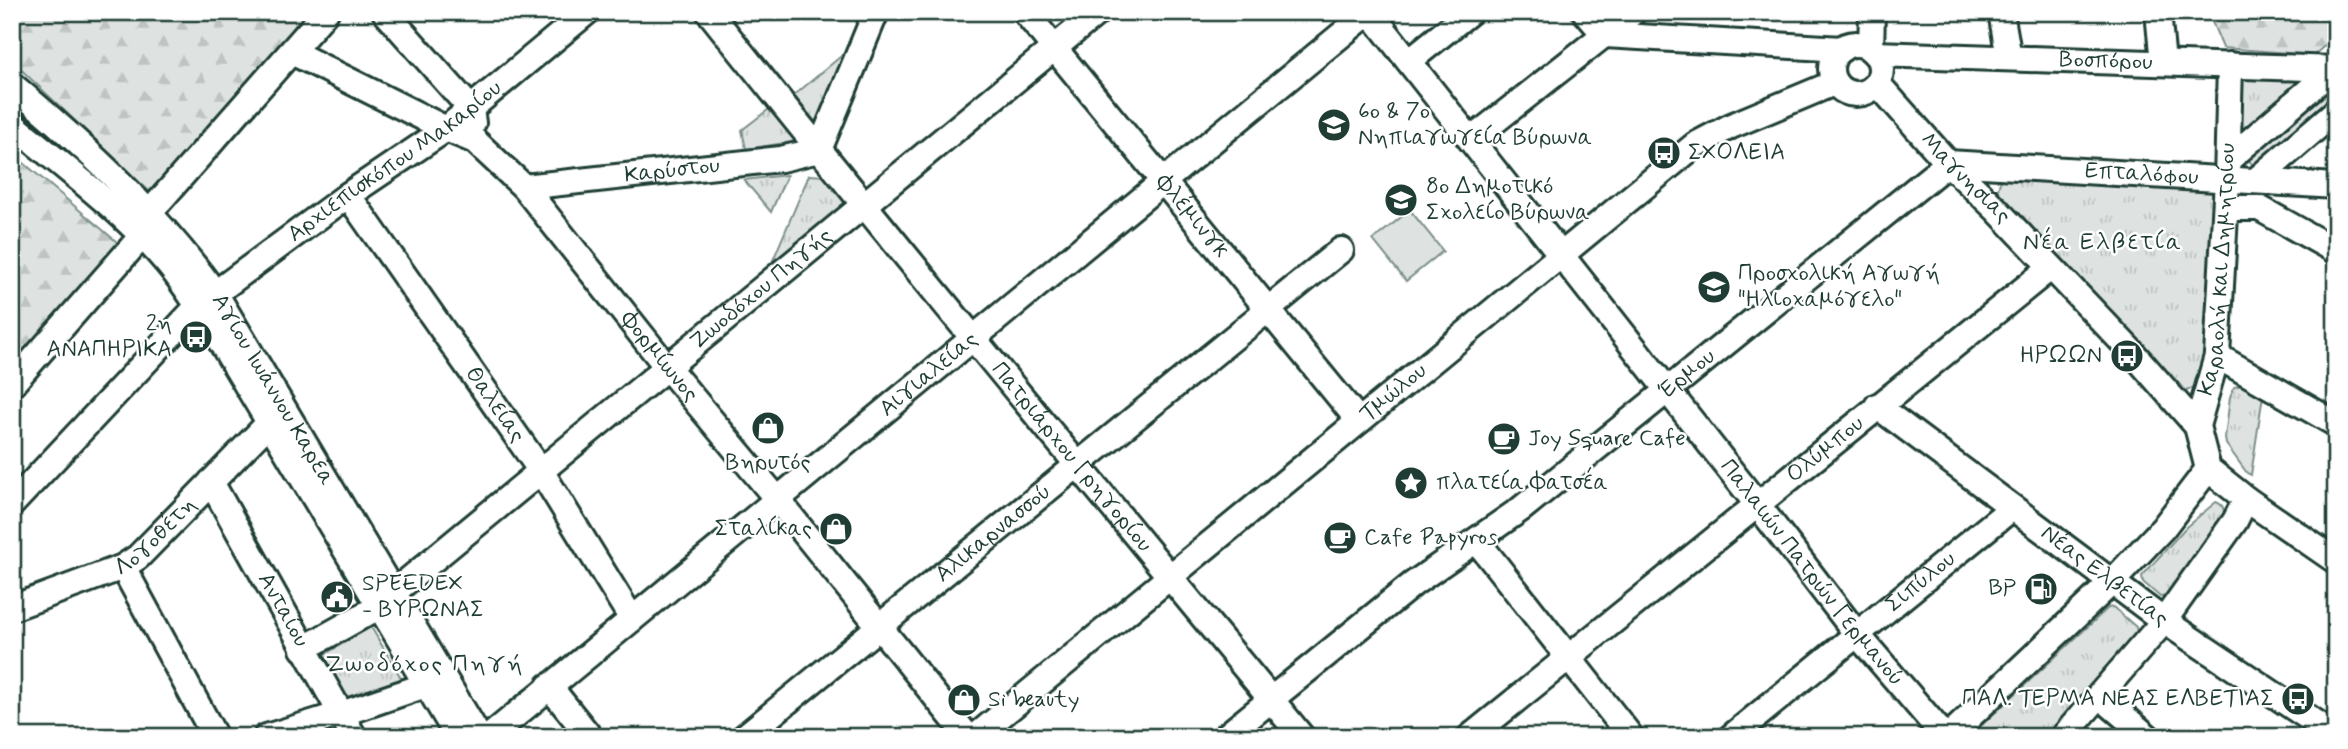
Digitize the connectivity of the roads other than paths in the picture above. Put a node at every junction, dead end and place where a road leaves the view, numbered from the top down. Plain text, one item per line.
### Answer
1 (326, 12) edge
2 (385, 12) edge
3 (587, 12) edge
4 (709, 12) edge
5 (876, 12) edge
6 (1025, 12) edge
7 (1098, 12) edge
8 (1369, 12) edge
9 (1469, 12) edge
10 (1585, 12) edge
11 (1633, 12) edge
12 (1872, 12) edge
13 (2001, 12) edge
14 (2158, 12) edge
15 (1605, 35) junction
16 (1054, 48) junction
17 (1842, 48) junction
18 (292, 52) junction
19 (1873, 52) junction
20 (2009, 58) junction
21 (1409, 61) junction
22 (2163, 63) junction
23 (2231, 65) junction
24 (2335, 68) edge
25 (1835, 83) junction
26 (1877, 83) junction
27 (12, 85) edge
28 (471, 109) junction
29 (2336, 111) edge
30 (12, 124) edge
31 (446, 129) junction
32 (1471, 140) junction
33 (475, 141) junction
34 (818, 150) junction
35 (1948, 163) junction
36 (2228, 170) junction
37 (1163, 181) junction
38 (2255, 181) junction
39 (2336, 186) edge
40 (524, 187) junction
41 (348, 195) junction
42 (864, 203) junction
43 (2226, 208) junction
44 (150, 212) junction
45 (141, 237) junction
46 (1341, 250) dead end
47 (2336, 251) edge
48 (1562, 256) junction
49 (2050, 268) junction
50 (207, 300) junction
51 (1268, 310) junction
52 (974, 338) junction
53 (2217, 356) junction
54 (667, 367) junction
55 (12, 384) edge
56 (1667, 389) junction
57 (1877, 407) junction
58 (1359, 421) junction
59 (269, 423) junction
60 (2336, 424) edge
61 (2197, 426) junction
62 (1077, 464) junction
63 (2208, 469) junction
64 (541, 471) junction
65 (211, 482) junction
66 (777, 499) junction
67 (2246, 499) junction
68 (12, 504) edge
69 (1758, 504) junction
70 (2012, 508) junction
71 (1477, 541) junction
72 (2336, 561) edge
73 (123, 566) junction
74 (1168, 577) junction
75 (2112, 582) junction
76 (387, 599) junction
77 (12, 608) edge
78 (632, 619) junction
79 (2164, 621) junction
80 (879, 626) junction
81 (1856, 633) junction
82 (303, 649) junction
83 (1568, 657) junction
84 (426, 685) junction
85 (550, 687) junction
86 (2100, 696) junction
87 (1270, 698) junction
88 (341, 714) junction
89 (2336, 736) edge
90 (215, 737) edge
91 (266, 737) edge
92 (354, 737) edge
93 (458, 737) edge
94 (479, 737) edge
95 (489, 737) edge
96 (590, 737) edge
97 (744, 737) edge
98 (968, 737) edge
99 (975, 737) edge
100 (1225, 737) edge
101 (1302, 737) edge
102 (1471, 737) edge
103 (1631, 737) edge
104 (1731, 737) edge
105 (1946, 737) edge
106 (2063, 737) edge
107 (2148, 737) edge

1 - 18 street
2 - 28 street
3 - 28 street, Αρχιεπισκόπου Μακαρίου
4 - 34 street, Πατριάρχου Γρηγορίου
5 - 34 street
6 - 16 street, Φλέμινγκ
7 - 16 street, Ζωοδόχου Πηγής
8 - 21 street, Παλαιών Πατρών Γερμανού
8 - 37 street, Αιγιαλείας
9 - 21 street
10 - 15 street
11 - 15 street
12 - 19 street
13 - 20 street
14 - 22 street
15 - 17 street
15 - 32 street
16 - 37 street, Φλέμινγκ
16 - 42 street, Ζωοδόχου Πηγής
17 - 19 street
17 - 25 street
18 - 31 street, Φορμίωνος
18 - 44 street
19 - 20 street, Βοσπόρου
19 - 26 street
20 - 22 street, Βοσπόρου
21 - 32 street, Παλαιών Πατρών Γερμανού
22 - 23 street, Βοσπόρου
23 - 24 street, Βοσπόρου
23 - 36 street, Καραολή και Δημητρίου
24 - 36 street
25 - 26 street
25 - 48 street, Τμώλου
26 - 35 street, Μαγνησίας
27 - 44 street, Αγίου Ιωάννου Καρέα
28 - 31 street, Αρχιεπισκόπου Μακαρίου
28 - 33 street
29 - 38 street
30 - 45 street, Αγίου Ιωάννου Καρέα
31 - 33 street, Φορμίωνος
31 - 41 street, Αρχιεπισκόπου Μακαρίου
32 - 48 street, Παλαιών Πατρών Γερμανού
33 - 40 street, Φορμίωνος
34 - 40 street, Καρύστου
34 - 42 street, Πατριάρχου Γρηγορίου
35 - 36 street, Επταλόφου
35 - 49 street, Μαγνησίας
35 - 56 street, Έρμου
36 - 38 street, Επταλόφου
36 - 43 street, Καραολή και Δημητρίου
37 - 51 street, Φλέμινγκ
37 - 52 street, Αιγιαλείας
38 - 39 street, Επταλόφου
40 - 54 street, Φορμίωνος
41 - 50 street, Αρχιεπισκόπου Μακαρίου
41 - 64 street, Θαλείας
42 - 52 street, Πατριάρχου Γρηγορίου
42 - 54 street, Ζωοδόχου Πηγής
43 - 47 street
43 - 53 street, Καραολή και Δημητρίου
44 - 50 street, Αγίου Ιωάννου Καρέα
45 - 50 street, Αγίου Ιωάννου Καρέα
45 - 55 street
46 - 51 street, Αλικαρνασσού
48 - 56 street, Παλαιών Πατρών Γερμανού
48 - 58 street, Τμώλου
49 - 57 street, Ολύμπου
49 - 61 street, Μαγνησίας
50 - 59 street, Αγίου Ιωάννου Καρέα
50 - 68 street, Αρχιεπισκόπου Μακαρίου
50 - 76 street, Αγίου Ιωάννου Καρέα
51 - 58 street, Φλέμινγκ
51 - 62 street, Αλικαρνασσού
52 - 62 street, Πατριάρχου Γρηγορίου
52 - 66 street, Αιγιαλείας
53 - 60 street
53 - 61 street, Καραολή και Δημητρίου
54 - 64 street, Ζωοδόχου Πηγής
54 - 66 street, Φορμίωνος
56 - 69 street, Παλαιών Πατρών Γερμανού
56 - 71 street, Έρμου
57 - 69 street, Ολύμπου
57 - 70 street, Νέας Ελβετίας
58 - 74 street, Τμώλου
59 - 65 street, Λογοθέτη
59 - 76 street, Αγίου Ιωάννου Καρέα
61 - 63 street, Καραολή και Δημητρίου
62 - 74 street, Πατριάρχου Γρηγορίου
62 - 80 street, Αλικαρνασσού
63 - 67 street
63 - 75 street
64 - 76 street, Ζωοδόχου Πηγής
64 - 78 street, Θαλείας
65 - 73 street, Λογοθέτη
65 - 82 street, Ανταίου
66 - 78 street, Αιγιαλείας
66 - 80 street, Φορμίωνος
67 - 72 street
67 - 79 street
69 - 81 street, Παλαιών Πατρών Γερμανού
69 - 83 street, Ολύμπου
70 - 75 street, Νέας Ελβετίας
70 - 81 street, Σιπύλου
71 - 83 street
71 - 87 street, Έρμου
73 - 77 street, Λογοθέτη
73 - 90 street
74 - 87 street, Πατριάρχου Γρηγορίου
74 - 99 street, Τμώλου
75 - 79 street, Νέας Ελβετίας
75 - 105 street
76 - 82 street, Ζωοδόχου Πηγής
76 - 84 street, Αγίου Ιωάννου Καρέα
76 - 94 street, Αγίου Ιωάννου Καρέα
78 - 85 street, Αιγιαλείας
79 - 86 street
79 - 89 street, Νέας Ελβετίας
80 - 97 street, Αλικαρνασσού
80 - 98 street, Φορμίωνος
81 - 104 street, Σιπύλου
81 - 105 street, Παλαιών Πατρών Γερμανού
82 - 88 street, Ανταίου
83 - 102 street, Ολύμπου
83 - 103 street
84 - 88 street
84 - 93 street, Αγίου Ιωάννου Καρέα
85 - 95 street, Αιγιαλείας
85 - 96 street
86 - 106 street
86 - 107 street
87 - 100 street, Έρμου
87 - 101 street, Πατριάρχου Γρηγορίου
88 - 91 street
88 - 92 street, Ανταίου

